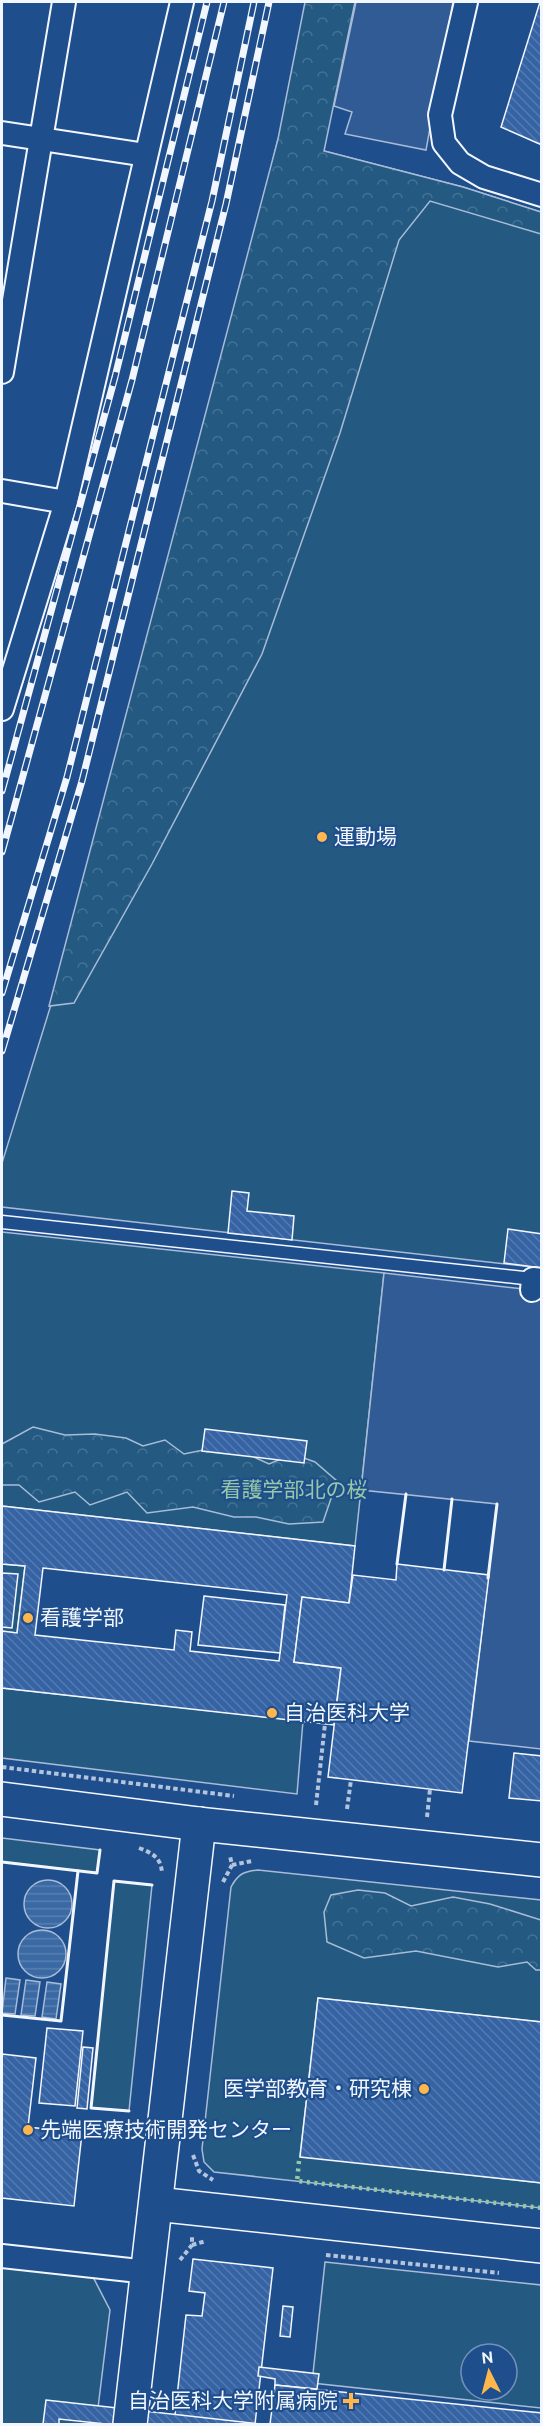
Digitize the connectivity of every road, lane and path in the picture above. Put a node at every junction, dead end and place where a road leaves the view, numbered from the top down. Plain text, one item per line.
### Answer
1 (64, 2) edge
2 (182, 2) edge
3 (466, 2) edge
4 (2, 133) edge
5 (40, 139) junction
6 (146, 155) junction
7 (542, 195) edge
8 (2, 372) edge
9 (2, 491) edge
10 (66, 502) junction
11 (2, 709) edge
12 (2, 1222) edge
13 (535, 1283) edge
14 (325, 1724) dead end
15 (2, 1767) edge
16 (351, 1780) dead end
17 (430, 1789) dead end
18 (234, 1796) dead end
19 (2, 1799) edge
20 (316, 1805) dead end
21 (347, 1809) dead end
22 (427, 1817) dead end
23 (199, 1824) junction
24 (137, 1847) dead end
25 (542, 1860) edge
26 (163, 1883) dead end
27 (192, 2158) dead end
28 (198, 2182) dead end
29 (156, 2204) junction
30 (192, 2235) dead end
31 (206, 2241) dead end
32 (192, 2245) junction
33 (542, 2247) edge
34 (326, 2255) dead end
35 (2, 2256) edge
36 (164, 2271) junction
37 (507, 2274) dead end
38 (130, 2424) edge

1 - 5 street
2 - 6 street
3 - 7 street
4 - 5 street
5 - 6 street
5 - 8 street
6 - 10 street
9 - 10 street
10 - 11 street
12 - 13 lane
14 - 20 path
15 - 18 path
16 - 21 path
17 - 22 path
19 - 23 street
23 - 25 street
23 - 29 street
24 - 26 path
27 - 28 path
29 - 33 street
29 - 36 street
30 - 32 path
31 - 32 path
32 - 36 path
34 - 37 path
35 - 36 street
36 - 38 street

